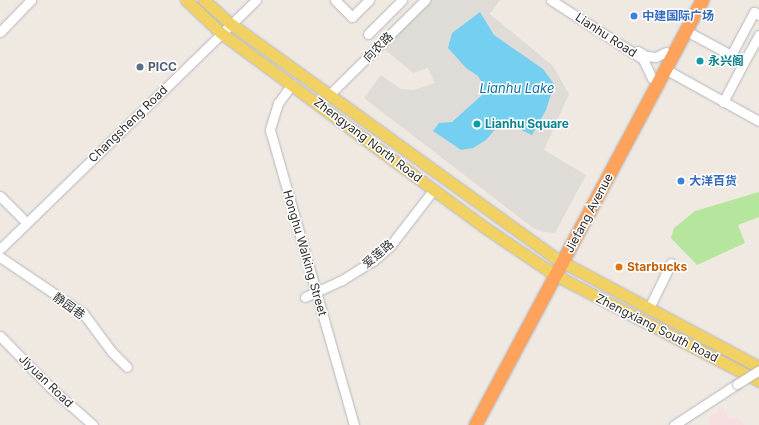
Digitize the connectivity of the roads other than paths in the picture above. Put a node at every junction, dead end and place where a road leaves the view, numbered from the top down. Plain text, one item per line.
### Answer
1 (31, 0) edge
2 (186, 0) edge
3 (204, 0) edge
4 (251, 0) edge
5 (256, 0) edge
6 (335, 0) edge
7 (369, 0) edge
8 (402, 0) edge
9 (425, 0) edge
10 (551, 0) edge
11 (558, 0) edge
12 (693, 0) edge
13 (702, 0) edge
14 (759, 15) edge
15 (229, 22) junction
16 (0, 32) edge
17 (219, 32) junction
18 (368, 34) dead end
19 (692, 34) dead end
20 (759, 35) edge
21 (666, 52) junction
22 (731, 55) junction
23 (744, 62) junction
24 (665, 69) junction
25 (652, 78) junction
26 (292, 84) junction
27 (330, 94) junction
28 (723, 102) junction
29 (759, 121) edge
30 (434, 189) junction
31 (0, 196) edge
32 (23, 220) junction
33 (0, 242) edge
34 (0, 248) edge
35 (0, 257) edge
36 (559, 260) junction
37 (671, 263) dead end
38 (552, 273) junction
39 (316, 292) junction
40 (305, 297) dead end
41 (648, 308) junction
42 (0, 336) edge
43 (0, 344) edge
44 (127, 367) dead end
45 (759, 369) edge
46 (759, 375) edge
47 (759, 381) edge
48 (739, 385) junction
49 (84, 425) edge
50 (93, 425) edge
51 (354, 425) edge
52 (466, 425) edge
53 (475, 425) edge
54 (674, 425) edge
55 (681, 425) edge

1 - 16 street
2 - 17 main road, Zhengyang North Road
3 - 15 main road, Zhengyang North Road
4 - 15 street, Changsheng Road
5 - 15 street, Changsheng Road
6 - 7 street
8 - 18 street
9 - 27 street, 向农路
10 - 25 street, Lianhu Road
11 - 21 street, Lianhu Road
12 - 21 highway, Jiefang Avenue
13 - 24 highway, Jiefang Avenue
14 - 22 street
15 - 17 street, Changsheng Road
15 - 27 main road, Zhengyang North Road
17 - 26 main road, Zhengyang North Road
17 - 32 street, Changsheng Road
17 - 34 street, Changsheng Road
19 - 22 street
20 - 23 street
21 - 25 highway, Jiefang Avenue
22 - 23 street
23 - 28 street
24 - 28 street
24 - 36 highway, Jiefang Avenue
25 - 36 highway, Jiefang Avenue
26 - 30 main road, Zhengyang North Road
26 - 39 street, Honghu Walking Street
27 - 36 main road, Zhengyang North Road
28 - 29 street
30 - 38 main road, Zhengyang North Road
30 - 39 street, 爱莲路
31 - 32 street
32 - 33 street, Changsheng Road
35 - 44 street, 静园巷
36 - 38 highway, Jiefang Avenue
36 - 41 main road, Zhengxiang South Road
37 - 41 street
38 - 47 main road, Zhengxiang South Road
38 - 52 highway, Jiefang Avenue
38 - 53 highway, Jiefang Avenue
39 - 40 street, 爱莲路
39 - 51 street, Honghu Walking Street
41 - 45 main road, Zhengxiang South Road
42 - 50 street, Jiyuan Road
43 - 49 street, Jiyuan Road
45 - 48 street, bridge
46 - 48 street
48 - 54 street
48 - 55 street

